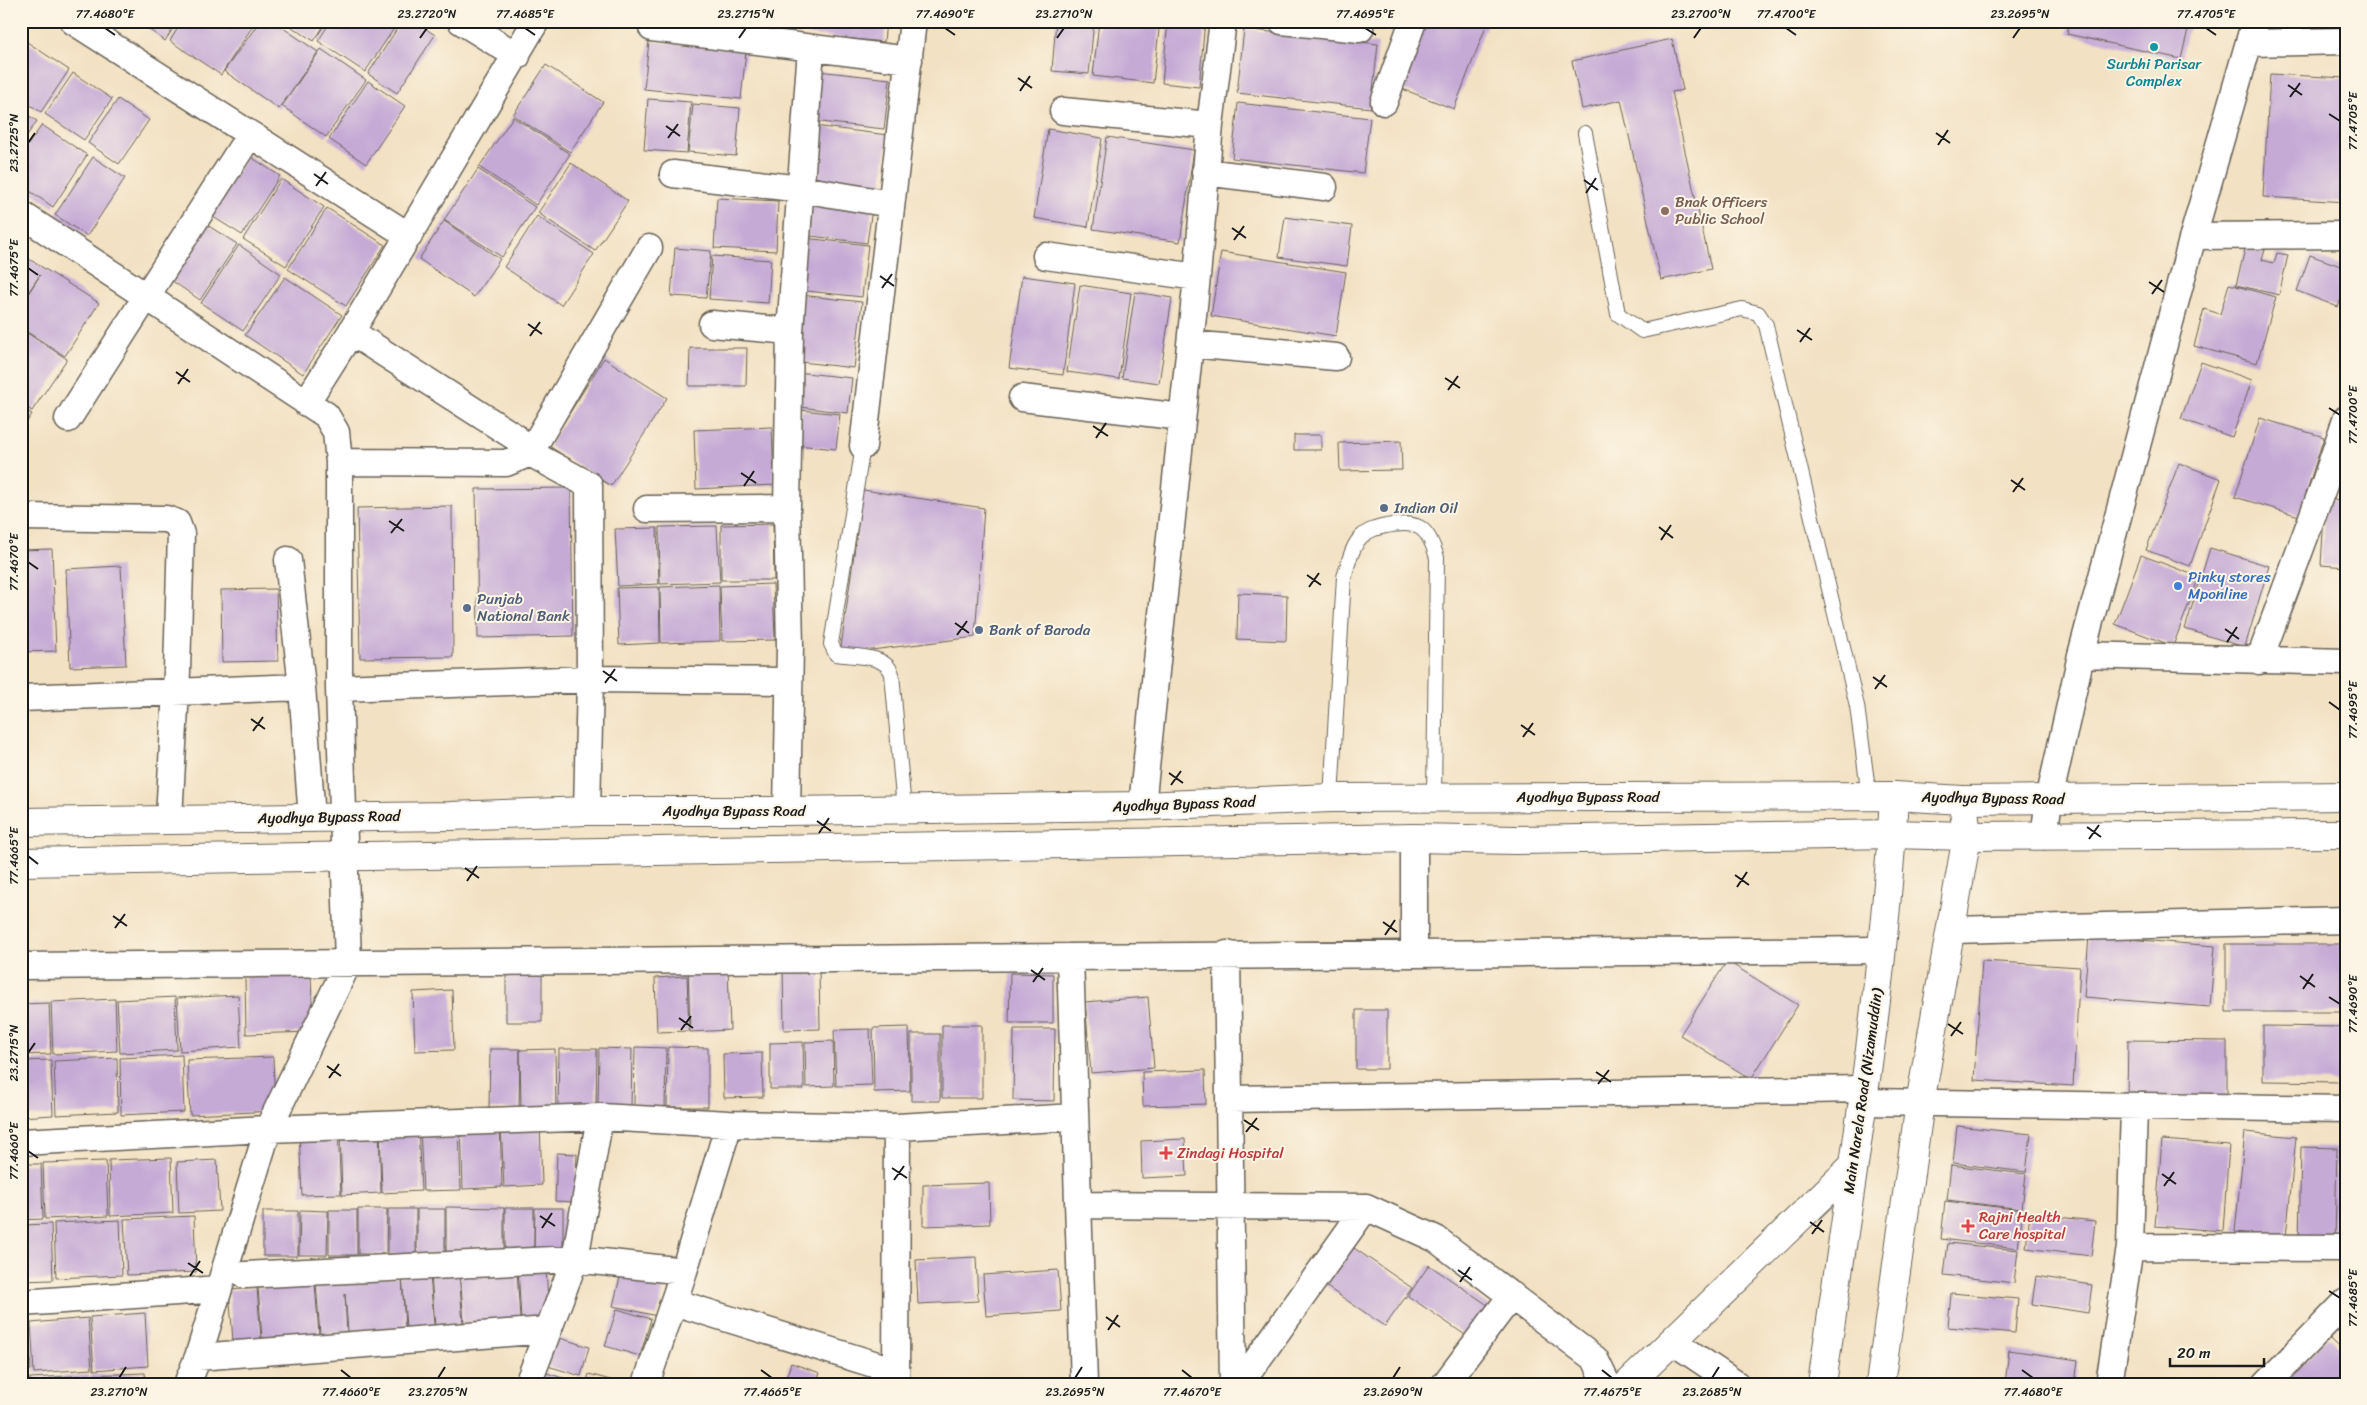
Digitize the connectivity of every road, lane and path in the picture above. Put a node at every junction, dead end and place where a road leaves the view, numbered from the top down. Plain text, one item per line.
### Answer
1 (72, 21) edge
2 (461, 21) edge
3 (536, 21) edge
4 (913, 21) edge
5 (1223, 21) edge
6 (1282, 21) edge
7 (1413, 21) edge
8 (652, 28) dead end
9 (1360, 29) dead end
10 (2253, 32) edge
11 (2346, 41) edge
12 (811, 49) junction
13 (517, 56) junction
14 (909, 60) junction
15 (1384, 102) dead end
16 (1063, 111) dead end
17 (1210, 125) junction
18 (1585, 133) dead end
19 (249, 136) junction
20 (1206, 172) junction
21 (672, 174) dead end
22 (1324, 187) dead end
23 (801, 189) junction
24 (892, 204) junction
25 (21, 214) edge
26 (2346, 235) edge
27 (409, 236) junction
28 (2193, 236) junction
29 (649, 248) dead end
30 (1046, 256) dead end
31 (1196, 277) junction
32 (145, 296) junction
33 (712, 324) dead end
34 (790, 331) junction
35 (351, 332) junction
36 (1190, 344) junction
37 (1336, 357) dead end
38 (1022, 398) dead end
39 (306, 403) junction
40 (1182, 417) junction
41 (68, 419) dead end
42 (2346, 419) edge
43 (863, 446) joint
44 (530, 453) junction
45 (339, 462) junction
46 (2335, 485) edge
47 (787, 508) junction
48 (647, 509) dead end
49 (21, 517) edge
50 (288, 560) dead end
51 (2081, 655) junction
52 (2259, 661) junction
53 (2346, 662) edge
54 (590, 679) junction
55 (789, 680) junction
56 (302, 687) junction
57 (339, 688) junction
58 (176, 693) junction
59 (21, 698) edge
60 (1882, 796) junction
61 (2346, 796) edge
62 (1477, 797) junction
63 (1331, 798) junction
64 (1434, 798) junction
65 (1963, 800) junction
66 (2050, 800) junction
67 (1142, 806) junction
68 (904, 809) junction
69 (587, 811) junction
70 (787, 811) junction
71 (169, 818) junction
72 (312, 818) junction
73 (342, 818) junction
74 (21, 822) edge
75 (1892, 834) junction
76 (2346, 834) edge
77 (1967, 836) junction
78 (2044, 836) junction
79 (1414, 838) junction
80 (1475, 840) junction
81 (343, 857) junction
82 (21, 862) edge
83 (2346, 920) edge
84 (1952, 930) junction
85 (1882, 950) junction
86 (1227, 954) junction
87 (1414, 954) junction
88 (1070, 957) junction
89 (348, 963) junction
90 (21, 966) edge
91 (1864, 1096) junction
92 (1229, 1099) junction
93 (1920, 1103) junction
94 (2134, 1107) junction
95 (2346, 1109) edge
96 (600, 1117) junction
97 (1076, 1117) junction
98 (729, 1124) junction
99 (897, 1126) junction
100 (268, 1129) junction
101 (21, 1142) edge
102 (1853, 1166) junction
103 (1078, 1205) junction
104 (1231, 1205) junction
105 (1366, 1207) junction
106 (2130, 1247) junction
107 (2346, 1248) edge
108 (575, 1259) junction
109 (684, 1271) junction
110 (246, 1275) dead end
111 (219, 1289) junction
112 (1512, 1295) junction
113 (674, 1302) junction
114 (2346, 1302) edge
115 (21, 1303) edge
116 (547, 1330) junction
117 (1672, 1341) junction
118 (198, 1357) junction
119 (896, 1377) edge
120 (186, 1384) edge
121 (528, 1384) edge
122 (646, 1384) edge
123 (1084, 1384) edge
124 (1233, 1384) edge
125 (1240, 1384) edge
126 (1445, 1384) edge
127 (1607, 1384) edge
128 (1628, 1384) edge
129 (1736, 1384) edge
130 (1822, 1384) edge
131 (1880, 1384) edge
132 (2109, 1384) edge
133 (2266, 1384) edge

1 - 19 street
2 - 13 street
3 - 13 street
4 - 14 street
5 - 17 street
6 - 9 street
7 - 15 street
8 - 12 street
10 - 11 street
10 - 28 street
12 - 14 street
12 - 23 street
13 - 27 street
14 - 24 street
16 - 17 street
17 - 20 street
18 - 60 lane
19 - 27 street
19 - 32 street
20 - 22 street
20 - 31 street
21 - 23 street
23 - 24 street
23 - 34 street
24 - 43 street
25 - 32 street
26 - 28 street
27 - 35 street
28 - 51 street
29 - 44 street
30 - 31 street
31 - 36 street
32 - 39 street
32 - 41 street
33 - 34 street
34 - 47 street
35 - 39 street
35 - 44 street
36 - 37 street
36 - 40 street
38 - 40 street
39 - 45 street
40 - 67 street
42 - 46 street
43 - 68 lane
44 - 45 street
44 - 54 street
45 - 57 street
46 - 52 street
47 - 48 street
47 - 55 street
49 - 58 street
50 - 56 street
51 - 52 street
51 - 66 street
52 - 53 street
54 - 55 street
54 - 57 street
54 - 69 street
55 - 70 street
56 - 58 street
56 - 72 street
57 - 73 street
58 - 59 street
58 - 71 street
60 - 62 main road, Ayodhya Bypass Road
60 - 65 main road, Ayodhya Bypass Road
60 - 75 main road, Main Narela Road (Nizamuddin)
61 - 66 main road, Ayodhya Bypass Road
62 - 64 main road, Ayodhya Bypass Road
62 - 80 main road
63 - 64 main road, Ayodhya Bypass Road
63 - 64 lane
63 - 67 main road, Ayodhya Bypass Road
65 - 66 main road, Ayodhya Bypass Road
65 - 77 main road
66 - 78 street
67 - 68 main road, Ayodhya Bypass Road
68 - 70 main road, Ayodhya Bypass Road
69 - 70 main road, Ayodhya Bypass Road
69 - 73 main road, Ayodhya Bypass Road
71 - 72 main road, Ayodhya Bypass Road
71 - 74 main road, Ayodhya Bypass Road
72 - 73 main road, Ayodhya Bypass Road
73 - 81 street
75 - 77 main road
75 - 80 main road
75 - 85 main road, Main Narela Road (Nizamuddin)
76 - 78 main road
77 - 78 main road
77 - 84 main road
79 - 80 main road
79 - 81 main road
79 - 87 street
81 - 82 main road
81 - 89 street
83 - 84 street
84 - 93 main road
85 - 87 street
85 - 91 main road, Main Narela Road (Nizamuddin)
86 - 87 street
86 - 88 street
86 - 92 street
88 - 89 street
88 - 97 street
89 - 90 street
89 - 100 street
91 - 92 street
91 - 93 street
91 - 102 main road, Main Narela Road (Nizamuddin)
92 - 104 street
93 - 94 street
93 - 131 main road
94 - 95 street
94 - 106 street
96 - 98 street
96 - 100 street
96 - 108 street
97 - 99 street
97 - 103 street
98 - 99 street
98 - 109 street
99 - 119 street
100 - 101 street
100 - 111 street
102 - 117 main road
102 - 130 main road, Main Narela Road (Nizamuddin)
103 - 104 street
103 - 123 street
104 - 105 street
104 - 124 street
105 - 112 street
105 - 125 street
106 - 107 street
106 - 132 street
108 - 109 street
108 - 110 street
108 - 116 street
109 - 113 street
111 - 115 street
111 - 118 street
112 - 126 street
112 - 127 street
113 - 119 street
113 - 122 street
114 - 133 street
116 - 118 street
116 - 121 street
117 - 128 main road
117 - 129 street
118 - 120 street

